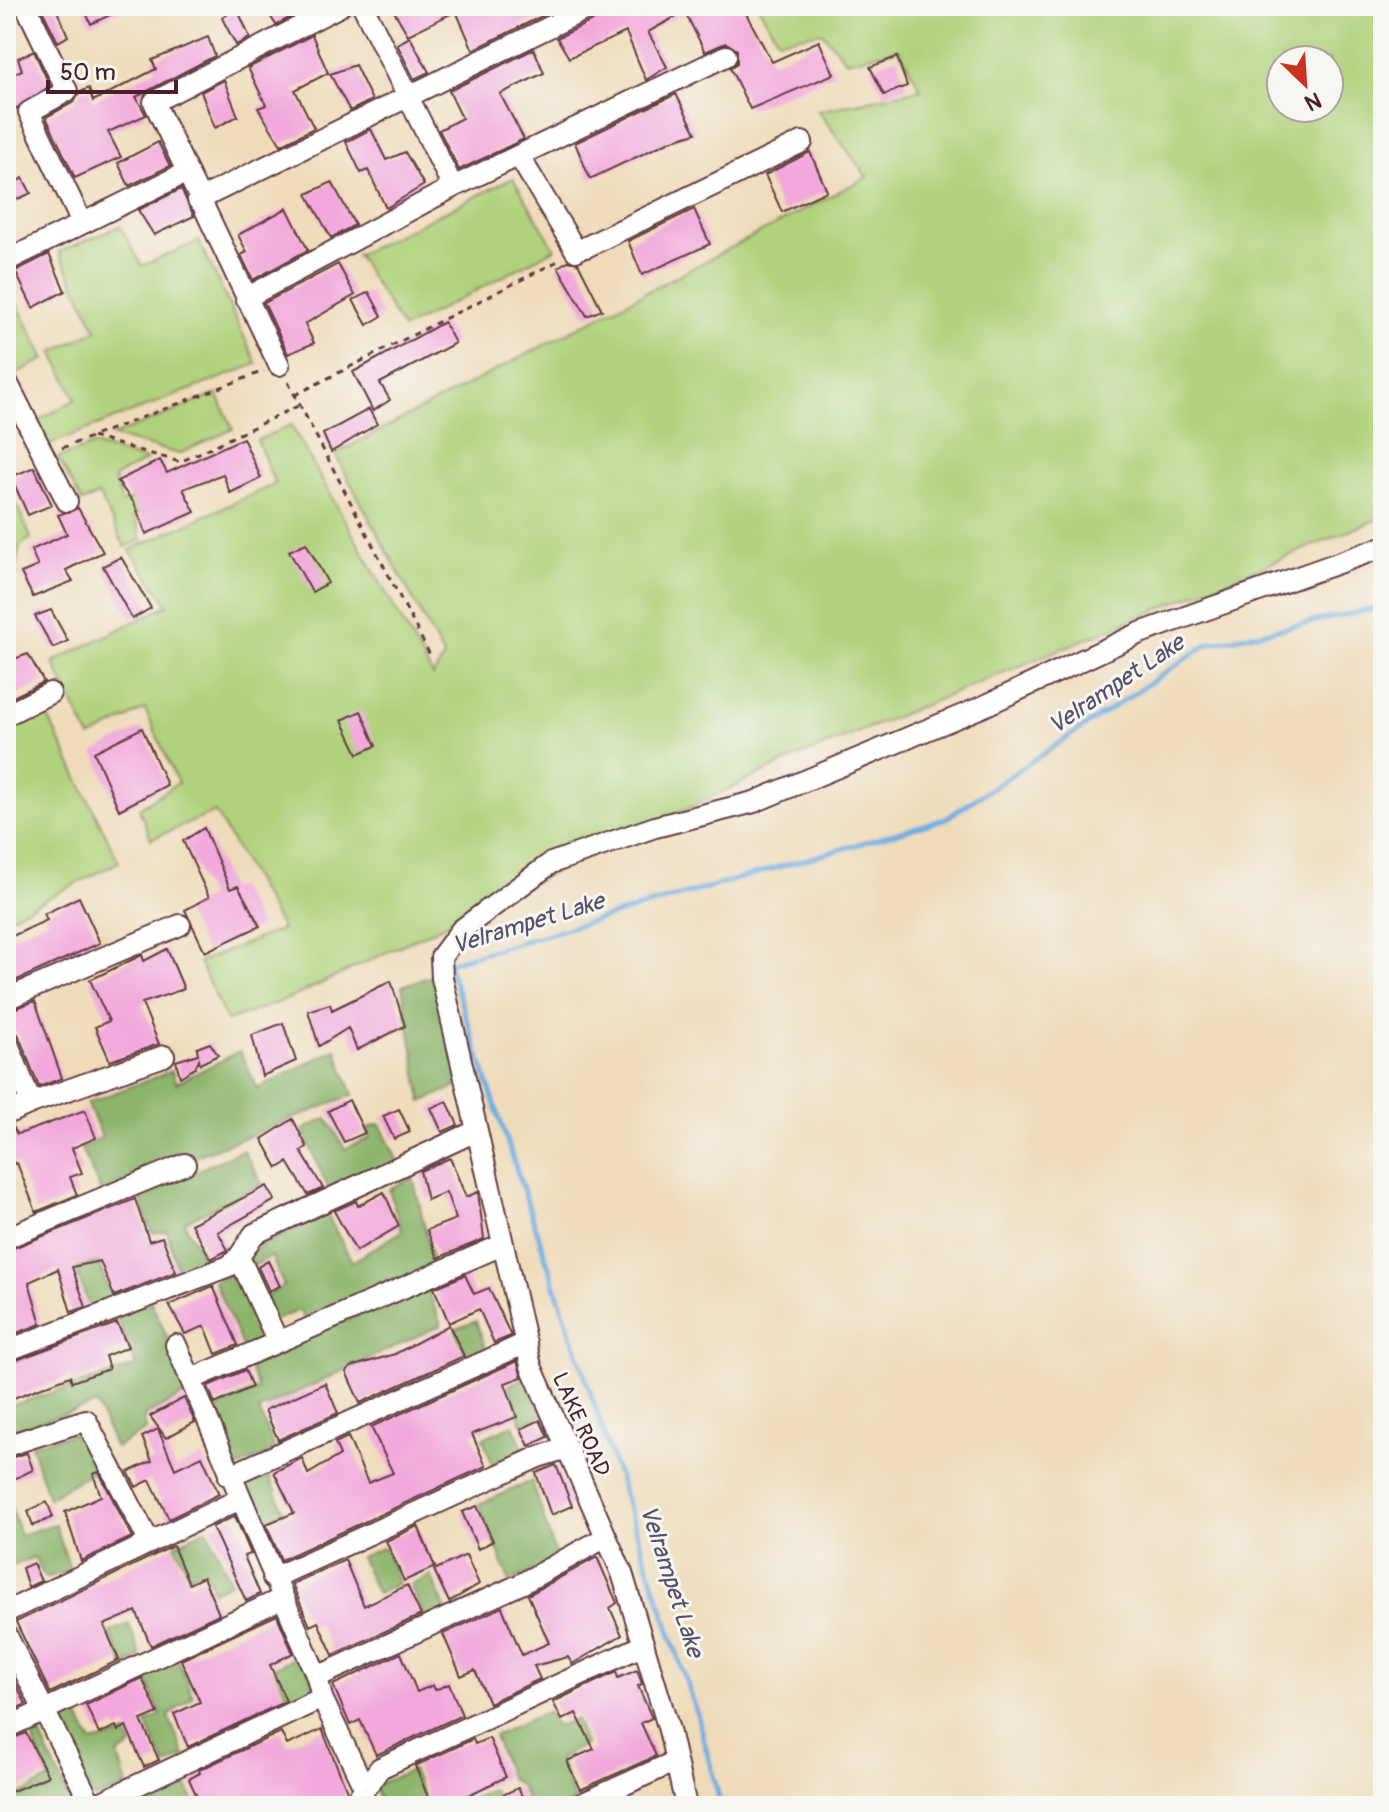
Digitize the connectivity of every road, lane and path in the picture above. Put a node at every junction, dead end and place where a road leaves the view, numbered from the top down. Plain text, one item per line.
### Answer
1 (26, 6) edge
2 (340, 6) edge
3 (363, 6) edge
4 (592, 6) edge
5 (726, 56) dead end
6 (408, 96) junction
7 (802, 142) dead end
8 (519, 156) junction
9 (185, 173) junction
10 (453, 187) junction
11 (198, 200) junction
12 (82, 223) junction
13 (581, 249) junction
14 (6, 261) edge
15 (246, 298) junction
16 (279, 365) junction
17 (6, 380) edge
18 (295, 395) junction
19 (300, 405) junction
20 (91, 437) junction
21 (43, 455) junction
22 (67, 501) dead end
23 (1383, 547) edge
24 (430, 655) dead end
25 (50, 693) dead end
26 (6, 715) edge
27 (180, 925) dead end
28 (6, 999) edge
29 (6, 1039) edge
30 (164, 1056) dead end
31 (31, 1103) junction
32 (6, 1114) edge
33 (476, 1131) junction
34 (185, 1164) dead end
35 (6, 1238) edge
36 (502, 1245) junction
37 (239, 1257) junction
38 (278, 1342) junction
39 (526, 1343) junction
40 (176, 1345) dead end
41 (6, 1351) edge
42 (192, 1379) junction
43 (6, 1446) edge
44 (567, 1448) junction
45 (229, 1476) junction
46 (240, 1499) junction
47 (606, 1537) junction
48 (150, 1543) junction
49 (273, 1578) junction
50 (283, 1598) junction
51 (6, 1612) edge
52 (6, 1634) edge
53 (644, 1645) junction
54 (317, 1677) junction
55 (322, 1698) junction
56 (43, 1709) junction
57 (6, 1728) edge
58 (676, 1761) junction
59 (356, 1801) edge
60 (92, 1806) edge
61 (577, 1806) edge
62 (686, 1806) edge

1 - 12 street
2 - 9 street
3 - 6 street
4 - 6 street
5 - 8 street
6 - 10 street
6 - 11 street
7 - 13 street
8 - 10 street
8 - 13 street
9 - 11 street
9 - 12 street
10 - 15 street
11 - 15 street
12 - 14 street
13 - 18 path
15 - 16 street
16 - 18 path
16 - 20 path
17 - 21 street
18 - 19 path
19 - 20 path
19 - 24 path
20 - 21 path
21 - 22 street
23 - 33 street, LAKE ROAD
25 - 26 street
27 - 28 street
29 - 31 street
30 - 31 street
31 - 32 street
33 - 36 street, LAKE ROAD
33 - 37 street
34 - 35 street
36 - 38 street
36 - 39 street, LAKE ROAD
37 - 38 street
37 - 41 street
38 - 42 street
39 - 44 street, LAKE ROAD
39 - 45 street
40 - 42 street
42 - 45 street
43 - 48 street
44 - 47 street, LAKE ROAD
44 - 49 street
45 - 46 street
46 - 48 street
46 - 49 street
47 - 53 street, LAKE ROAD
47 - 54 street
48 - 51 street
49 - 50 street
50 - 54 street
50 - 56 street
52 - 56 street
53 - 58 street, LAKE ROAD
53 - 59 street
54 - 55 street
55 - 59 street
55 - 60 street
56 - 57 street
56 - 60 street
58 - 61 street
58 - 62 street, LAKE ROAD

